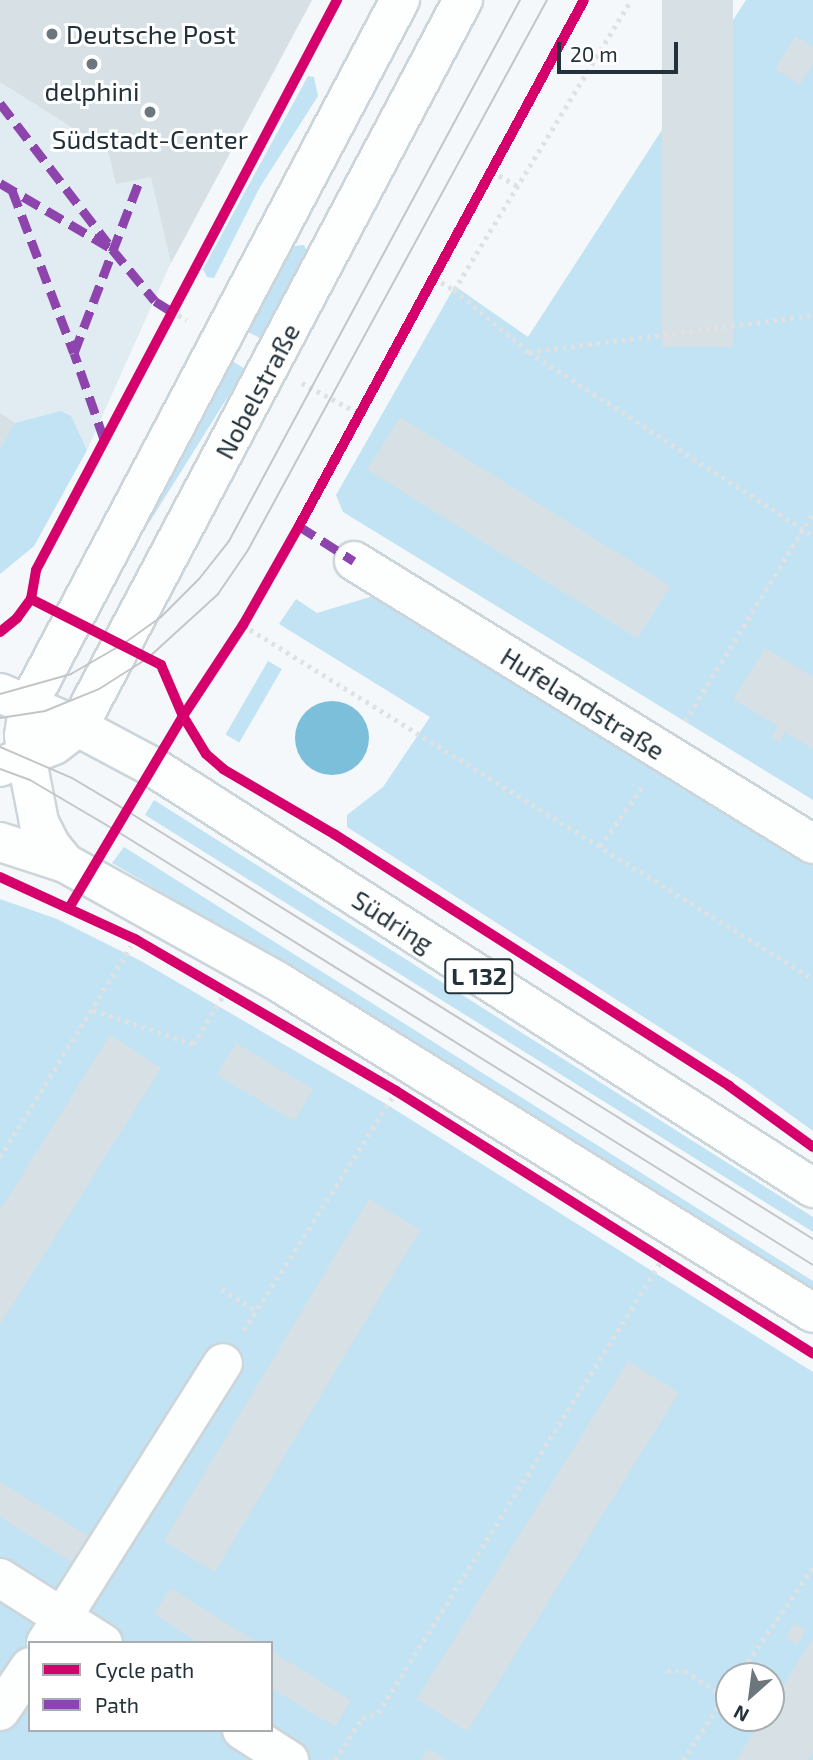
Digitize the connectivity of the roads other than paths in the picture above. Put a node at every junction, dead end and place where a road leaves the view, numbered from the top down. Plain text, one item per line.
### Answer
1 (400, 0) edge
2 (463, 0) edge
3 (354, 561) dead end
4 (14, 698) edge
5 (78, 727) junction
6 (13, 762) edge
7 (0, 842) edge
8 (813, 844) edge
9 (65, 863) junction
10 (813, 1188) edge
11 (813, 1313) edge
12 (223, 1363) road end
13 (0, 1578) edge
14 (54, 1630) edge
15 (95, 1641) edge
16 (28, 1670) edge
17 (0, 1711) edge
18 (245, 1732) edge
19 (289, 1760) edge

1 - 4 main road, Nobelstraße
2 - 5 main road, Nobelstraße
3 - 8 main road, Hufelandstraße
4 - 5 main road, Südring / L 132
4 - 6 main road, Nobelstraße
5 - 6 main road, Nobelstraße
5 - 10 main road, Südring / L 132
6 - 9 main road, Nobelstraße
7 - 9 main road
9 - 11 main road
12 - 14 main road
13 - 14 main road
14 - 15 main road
16 - 17 main road
18 - 19 main road

